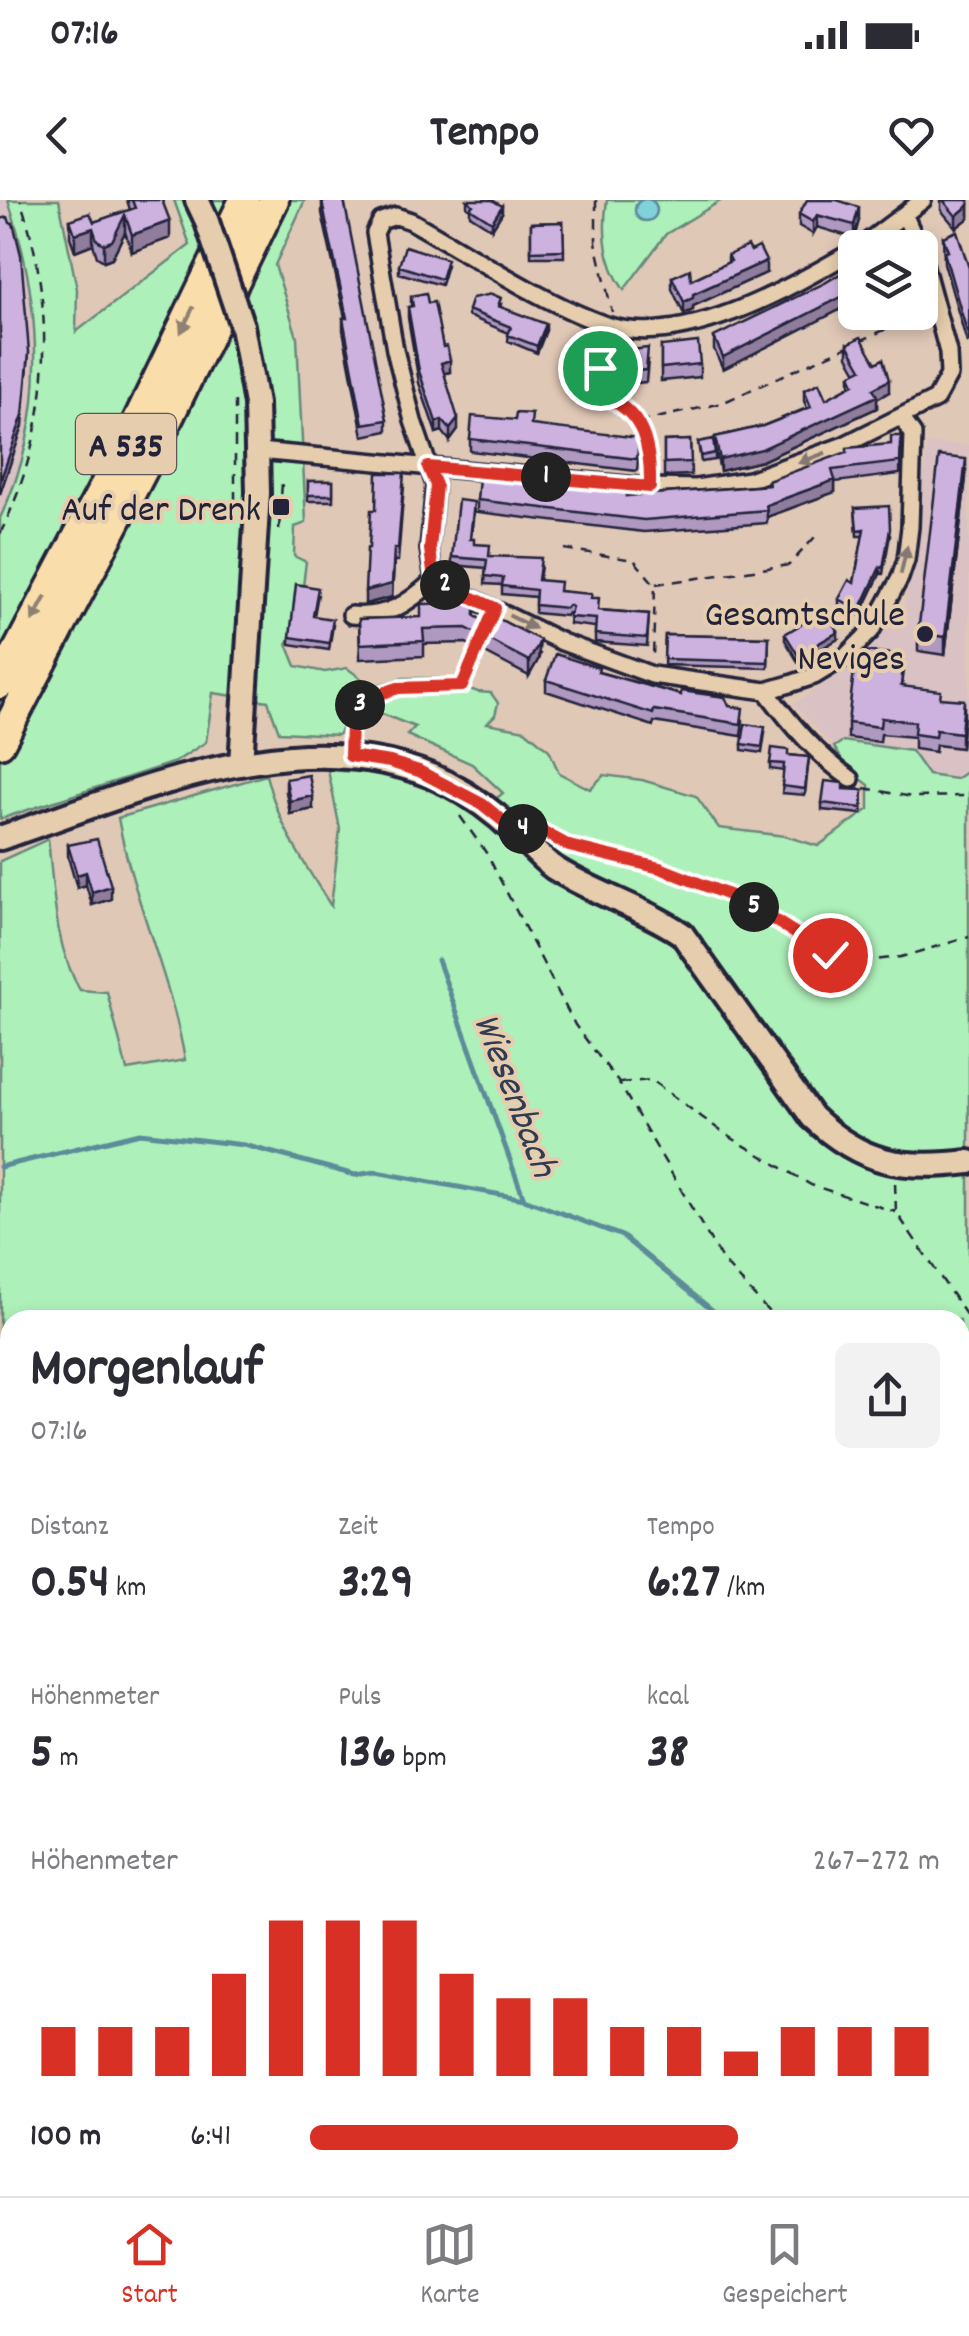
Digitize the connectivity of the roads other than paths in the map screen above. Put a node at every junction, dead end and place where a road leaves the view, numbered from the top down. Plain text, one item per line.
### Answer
1 (244, 200) edge
2 (274, 200) edge
3 (923, 200) edge
4 (202, 209) edge
5 (905, 216) junction
6 (885, 230) edge
7 (912, 230) edge
8 (838, 260) edge
9 (938, 314) edge
10 (901, 418) junction
11 (258, 451) junction
12 (428, 467) junction
13 (434, 580) junction
14 (351, 615) dead end
15 (0, 684) edge
16 (766, 691) junction
17 (0, 743) edge
18 (241, 764) junction
19 (851, 779) road end
20 (0, 838) edge
21 (969, 1162) edge

1 -> 15 highway, A 535
2 - 17 highway, A 535
3 - 5 street
4 - 11 main road, bridge
5 - 6 street
5 - 7 street
8 - 12 street
9 - 10 street
10 -> 12 street
16 -> 10 street
11 - 12 street
11 - 18 main road
12 - 13 street
13 - 14 street
13 -> 16 street
16 - 19 street
18 - 20 main road
18 - 21 main road

